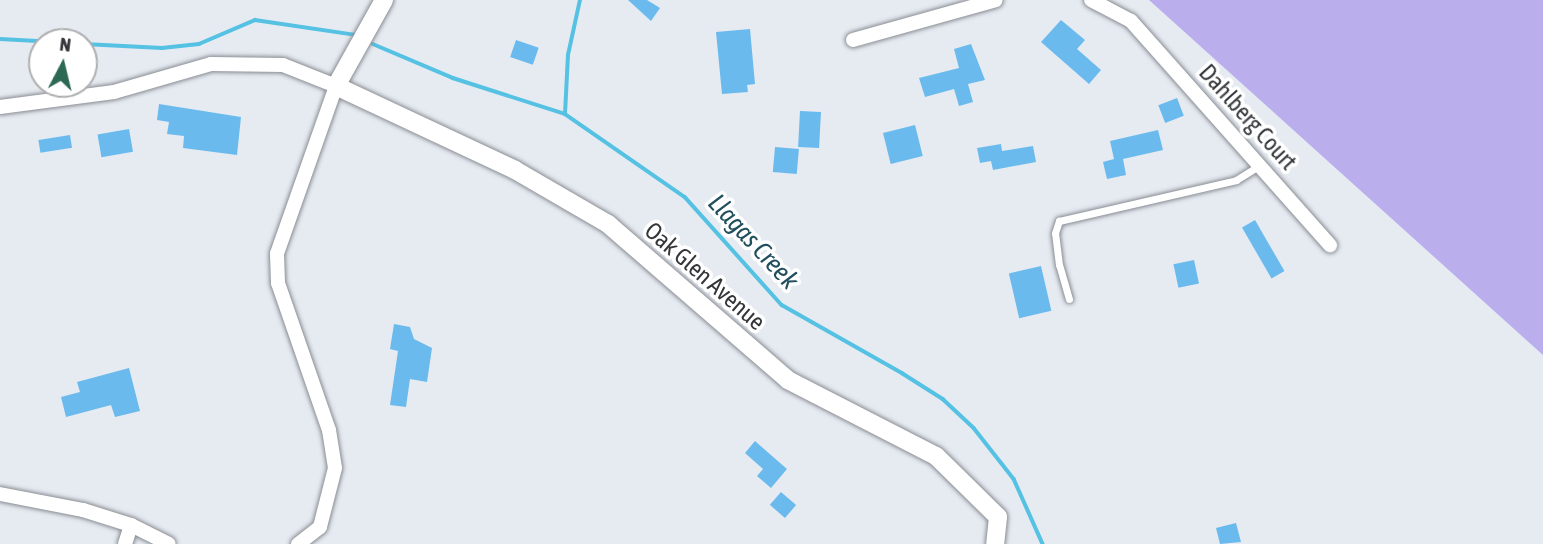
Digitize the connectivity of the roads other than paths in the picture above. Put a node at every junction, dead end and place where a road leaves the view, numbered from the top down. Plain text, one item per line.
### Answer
1 (384, 0) edge
2 (996, 0) edge
3 (1091, 0) edge
4 (853, 40) dead end
5 (336, 86) junction
6 (0, 107) edge
7 (1260, 164) junction
8 (1330, 244) dead end
9 (1069, 299) dead end
10 (0, 494) edge
11 (131, 525) junction
12 (125, 544) edge
13 (169, 544) edge
14 (298, 544) edge
15 (995, 544) edge

1 - 5 street
2 - 4 street
3 - 7 street, Dahlberg Court
5 - 6 street
5 - 14 street
5 - 15 street, Oak Glen Avenue
7 - 8 street, Dahlberg Court
7 - 9 lane
10 - 11 street
11 - 12 street
11 - 13 street

